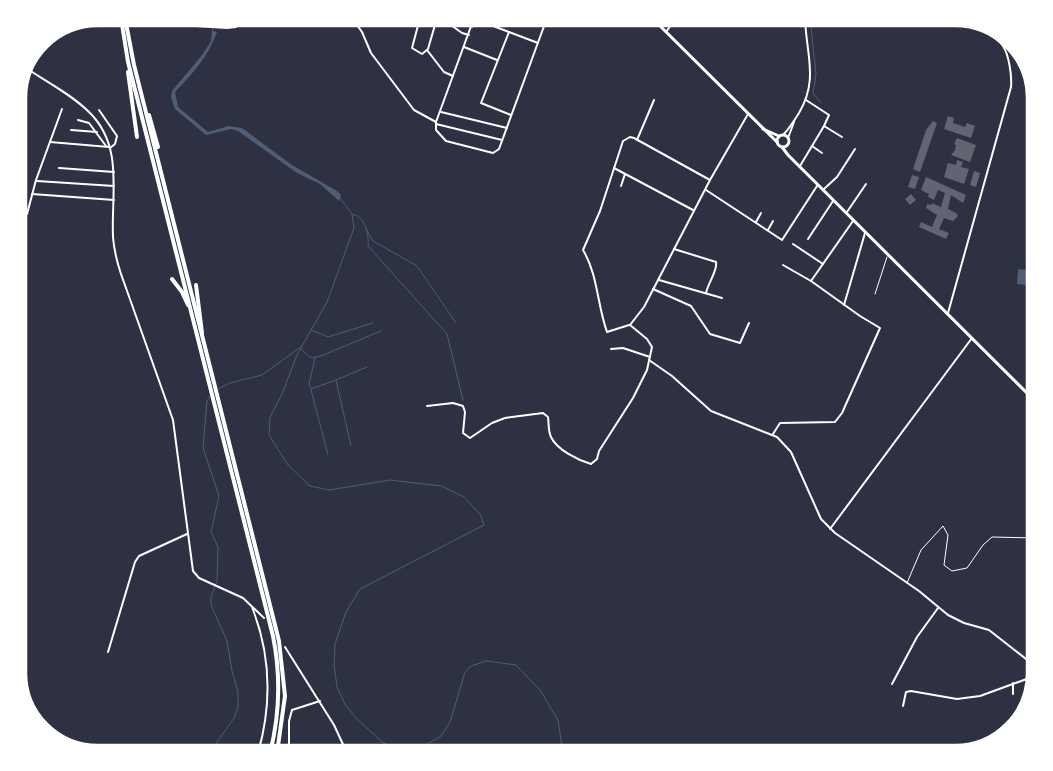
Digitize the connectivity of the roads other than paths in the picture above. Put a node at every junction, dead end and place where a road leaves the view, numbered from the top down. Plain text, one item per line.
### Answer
1 (122, 26) edge
2 (127, 26) edge
3 (197, 26) edge
4 (237, 26) edge
5 (358, 26) edge
6 (418, 26) edge
7 (434, 26) edge
8 (452, 26) edge
9 (472, 26) edge
10 (473, 26) edge
11 (493, 26) edge
12 (544, 26) edge
13 (660, 26) edge
14 (670, 26) edge
15 (806, 26) edge
16 (471, 29) junction
17 (509, 32) junction
18 (666, 32) junction
19 (469, 35) junction
20 (993, 38) edge
21 (538, 43) junction
22 (464, 47) junction
23 (427, 50) junction
24 (498, 60) junction
25 (128, 62) junction
26 (32, 72) edge
27 (454, 76) junction
28 (654, 100) dead end
29 (806, 100) junction
30 (142, 101) junction
31 (62, 109) dead end
32 (99, 110) dead end
33 (440, 111) junction
34 (748, 114) junction
35 (511, 115) junction
36 (796, 118) junction
37 (78, 120) dead end
38 (436, 123) junction
39 (824, 126) junction
40 (507, 128) junction
41 (762, 128) junction
42 (71, 130) dead end
43 (97, 132) junction
44 (781, 136) junction
45 (137, 137) dead end
46 (842, 137) dead end
47 (788, 138) junction
48 (502, 140) junction
49 (637, 140) junction
50 (50, 142) junction
51 (777, 142) junction
52 (787, 145) junction
53 (812, 146) junction
54 (108, 147) junction
55 (158, 147) dead end
56 (782, 147) junction
57 (855, 149) dead end
58 (822, 153) dead end
59 (795, 161) junction
60 (800, 166) junction
61 (59, 168) dead end
62 (614, 168) junction
63 (114, 172) junction
64 (625, 174) junction
65 (36, 180) junction
66 (710, 180) junction
67 (819, 184) junction
68 (866, 184) dead end
69 (114, 186) junction
70 (621, 186) dead end
71 (705, 189) junction
72 (824, 189) junction
73 (32, 194) junction
74 (834, 199) junction
75 (114, 200) junction
76 (694, 210) junction
77 (847, 212) junction
78 (762, 213) dead end
79 (27, 214) dead end
80 (855, 220) junction
81 (773, 221) dead end
82 (756, 222) junction
83 (768, 230) junction
84 (867, 232) junction
85 (808, 239) dead end
86 (793, 244) dead end
87 (674, 249) junction
88 (888, 253) junction
89 (823, 264) junction
90 (783, 265) dead end
91 (172, 279) dead end
92 (658, 279) junction
93 (811, 280) junction
94 (196, 285) dead end
95 (653, 289) junction
96 (706, 293) junction
97 (875, 294) dead end
98 (722, 298) dead end
99 (844, 305) junction
100 (948, 313) junction
101 (748, 323) dead end
102 (195, 324) junction
103 (630, 325) junction
104 (202, 335) junction
105 (972, 337) junction
106 (611, 349) dead end
107 (649, 358) junction
108 (1027, 392) edge
109 (427, 406) dead end
110 (773, 434) junction
111 (226, 438) junction
112 (830, 529) junction
113 (187, 534) junction
114 (1027, 538) edge
115 (907, 583) junction
116 (251, 604) junction
117 (938, 608) junction
118 (264, 618) dead end
119 (285, 647) dead end
120 (108, 652) dead end
121 (1027, 659) edge
122 (1026, 679) edge
123 (1013, 683) junction
124 (892, 684) dead end
125 (1013, 694) dead end
126 (320, 701) junction
127 (903, 706) dead end
128 (260, 745) edge
129 (271, 745) edge
130 (278, 745) edge
131 (289, 745) edge
132 (343, 745) edge

1 - 25 highway
2 - 30 highway
3 - 4 street
5 - 38 street
6 - 23 street
7 - 23 street
8 - 19 street
9 - 16 street
10 - 16 street
11 - 17 street
12 - 21 street
13 - 18 main road
14 - 18 street
15 - 29 street
16 - 19 street
17 - 21 street
17 - 24 street
18 - 34 main road
19 - 22 street
20 - 100 street
21 - 35 street
22 - 24 street
22 - 27 street
23 - 27 street
24 - 35 street
25 - 45 highway
25 - 102 highway
26 - 54 street
27 - 33 street
28 - 49 street
29 - 36 street
29 - 39 street
30 - 55 highway
30 - 104 highway
31 - 50 street
32 - 54 street
33 - 38 street
33 - 40 street
34 - 41 main road
34 - 66 street
35 - 40 street
36 - 44 street
36 - 47 street
37 - 43 street
38 - 48 street
38 - 48 street
39 - 46 street
39 - 53 street
40 - 48 street
41 - 44 main road
41 - 51 main road
42 - 43 street
43 - 54 street
44 - 47 main road
44 - 51 main road
47 - 52 main road
49 - 62 street
49 - 66 street
50 - 54 street
50 - 65 street
51 - 56 main road
52 - 56 main road
52 - 59 main road
53 - 58 street
53 - 60 street
54 - 63 street
56 - 59 main road
57 - 72 street
59 - 60 main road
60 - 67 main road
61 - 63 street
62 - 64 street
62 - 103 street
63 - 69 street
64 - 70 street
64 - 76 street
65 - 69 street
65 - 73 street
66 - 71 street
67 - 72 main road
67 - 83 street
68 - 77 street
69 - 75 street
71 - 76 street
71 - 82 street
72 - 74 main road
73 - 75 street
73 - 79 street
74 - 77 main road
74 - 85 street
75 - 113 street
76 - 87 street
77 - 80 main road
78 - 82 street
80 - 84 main road
80 - 89 street
81 - 83 street
82 - 83 street
84 - 88 main road
84 - 99 street
86 - 89 street
87 - 92 street
87 - 96 street
88 - 97 lane
88 - 100 main road
89 - 93 street
90 - 93 street
91 - 102 highway
92 - 95 street
92 - 96 street
93 - 99 street
94 - 104 highway
95 - 101 street
95 - 103 street
96 - 98 street
99 - 110 street
100 - 105 main road
102 - 111 highway
103 - 107 street
104 - 111 highway
105 - 108 main road
105 - 112 street
106 - 107 street
107 - 109 street
107 - 110 street
110 - 112 street
111 - 129 highway
111 - 130 highway
112 - 115 street
113 - 116 street
113 - 120 street
114 - 115 lane
115 - 117 street
116 - 118 street
116 - 128 street
117 - 121 street
117 - 124 street
119 - 126 street
122 - 123 street
123 - 125 street
123 - 127 street
126 - 131 street
126 - 132 street

